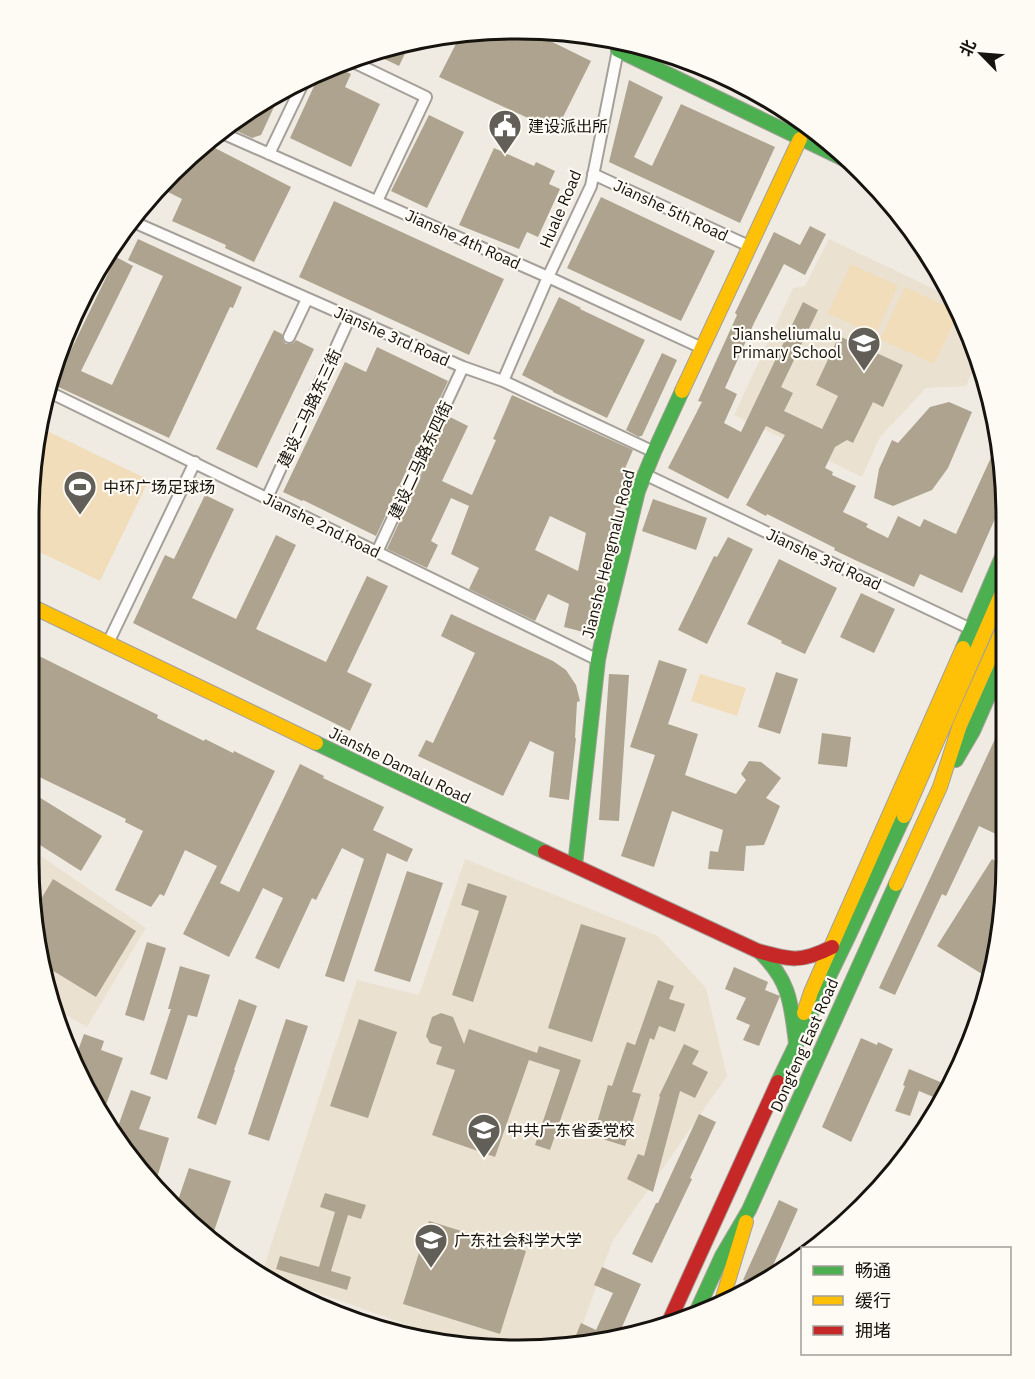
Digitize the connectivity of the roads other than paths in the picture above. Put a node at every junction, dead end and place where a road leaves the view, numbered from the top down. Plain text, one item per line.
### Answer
1 (619, 50) edge
2 (638, 54) edge
3 (360, 65) edge
4 (299, 92) edge
5 (229, 136) edge
6 (800, 139) junction
7 (823, 150) edge
8 (269, 154) junction
9 (593, 174) junction
10 (377, 201) junction
11 (139, 225) edge
12 (749, 246) junction
13 (548, 277) junction
14 (307, 299) junction
15 (350, 317) junction
16 (289, 337) dead end
17 (702, 348) junction
18 (463, 367) junction
19 (503, 381) junction
20 (55, 395) edge
21 (654, 452) junction
22 (195, 462) junction
23 (644, 474) junction
24 (267, 498) junction
25 (377, 552) junction
26 (996, 571) edge
27 (996, 607) edge
28 (39, 610) edge
29 (971, 629) junction
30 (108, 643) junction
31 (996, 644) edge
32 (598, 660) junction
33 (996, 683) edge
34 (940, 787) junction
35 (575, 865) junction
36 (832, 947) junction
37 (758, 951) junction
38 (796, 1043) junction
39 (749, 1210) junction
40 (724, 1293) edge
41 (714, 1298) edge
42 (700, 1304) edge
43 (672, 1315) edge

1 - 9 street, Huale Road
2 - 6 main road
3 - 10 street
4 - 8 street
5 - 8 street, Jianshe 4th Road
6 - 7 main road
6 - 12 main road, Jianshe Hengmalu Road
8 - 10 street, Jianshe 4th Road
9 - 12 street, Jianshe 5th Road
9 - 13 street, Huale Road
10 - 13 street, Jianshe 4th Road
11 - 14 street, Jianshe 3rd Road
12 - 17 main road, Jianshe Hengmalu Road
13 - 17 street, Jianshe 4th Road
13 - 19 street, Huale Road
14 - 15 street, Jianshe 3rd Road
14 - 16 street
15 - 18 street, Jianshe 3rd Road
15 - 24 street, 建设二马路东三街
17 - 21 main road, Jianshe Hengmalu Road
18 - 19 street, Jianshe 3rd Road
18 - 25 street, 建设二马路东四街
19 - 21 street, Jianshe 3rd Road
20 - 22 street, Jianshe 2nd Road
21 - 23 main road, Jianshe Hengmalu Road
22 - 24 street, Jianshe 2nd Road
22 - 30 street
23 - 29 street, Jianshe 3rd Road
23 - 32 main road, Jianshe Hengmalu Road
24 - 25 street, Jianshe 2nd Road
25 - 32 street, Jianshe 2nd Road
26 - 29 main road, Dongfeng East Road
27 - 38 main road, Dongfeng East Road
28 - 30 main road, Jianshe Damalu Road
29 - 36 main road, Dongfeng East Road
30 - 35 main road, Jianshe Damalu Road
31 - 34 main road, Dongfeng East Road
32 - 35 main road, Jianshe Hengmalu Road
33 - 34 main road, Dongfeng East Road
34 - 39 main road, Dongfeng East Road
35 - 37 main road, Jianshe Damalu Road
36 - 37 main road
36 - 38 main road, Dongfeng East Road
37 - 38 main road
38 - 43 main road, Dongfeng East Road
39 - 40 main road
39 - 41 main road
39 - 42 main road, Dongfeng East Road

